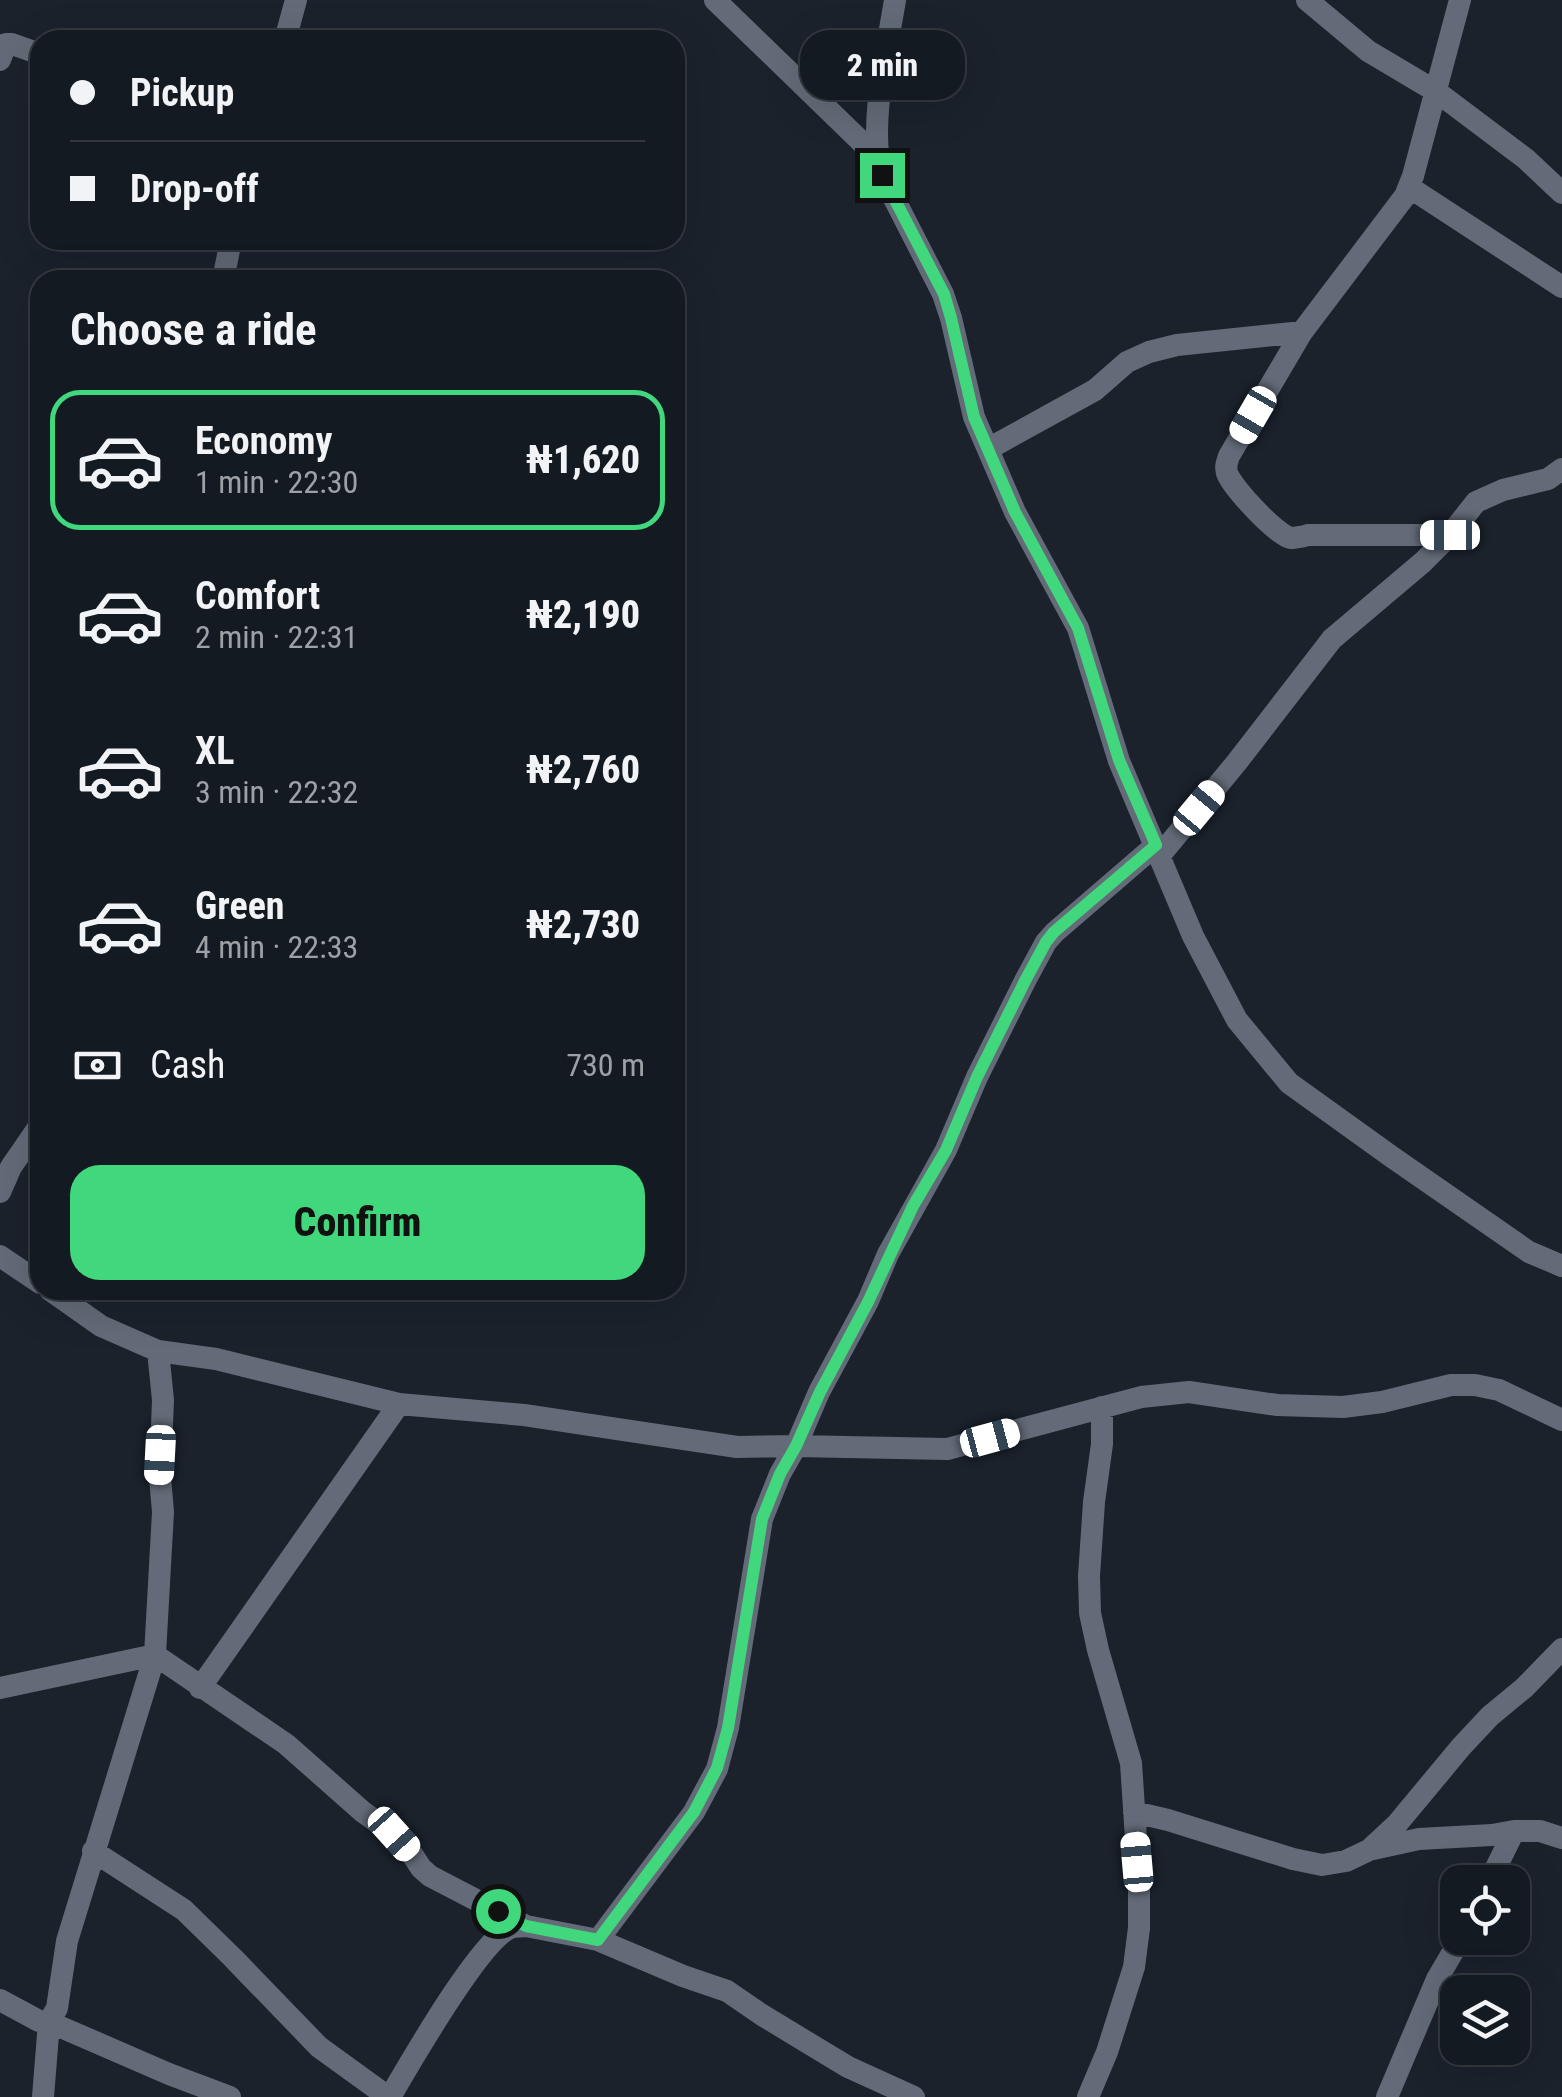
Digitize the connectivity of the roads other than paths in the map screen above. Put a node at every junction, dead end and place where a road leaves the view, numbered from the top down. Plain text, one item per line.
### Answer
1 (296, 0) edge
2 (715, 0) edge
3 (895, 0) edge
4 (1307, 0) edge
5 (1460, 0) edge
6 (288, 30) edge
7 (2, 48) edge
8 (30, 50) edge
9 (1436, 92) junction
10 (876, 156) junction
11 (1409, 187) junction
12 (1562, 193) edge
13 (1562, 287) edge
14 (1302, 332) junction
15 (988, 449) junction
16 (1562, 469) edge
17 (1450, 535) junction
18 (1158, 849) junction
19 (30, 1140) edge
20 (0, 1192) edge
21 (0, 1256) edge
22 (1562, 1266) edge
23 (30, 1276) edge
24 (64, 1300) edge
25 (158, 1351) junction
26 (400, 1404) junction
27 (1102, 1407) junction
28 (1562, 1420) edge
29 (796, 1446) junction
30 (1562, 1649) edge
31 (155, 1655) junction
32 (0, 1688) edge
33 (200, 1688) junction
34 (1134, 1812) junction
35 (1514, 1830) junction
36 (1562, 1838) edge
37 (1369, 1850) junction
38 (93, 1851) junction
39 (1497, 1865) edge
40 (526, 1926) junction
41 (598, 1940) junction
42 (1450, 1955) edge
43 (0, 2000) edge
44 (49, 2022) junction
45 (44, 2097) edge
46 (230, 2097) edge
47 (389, 2097) edge
48 (914, 2097) edge
49 (1088, 2097) edge
50 (1386, 2097) edge

1 - 6 street
2 - 10 street
3 - 10 street
4 - 9 street
5 - 9 street
7 - 8 street
9 - 11 street
9 - 12 street
10 - 15 street
11 - 13 street
11 - 14 street
14 - 15 street
14 - 17 street
15 - 18 street
16 - 17 street
17 - 18 street
18 - 22 street
18 - 29 street
19 - 20 street
21 - 23 street
24 - 25 street
25 - 26 street
25 - 31 street
26 - 29 street
26 - 33 street
27 - 28 street
27 - 29 street
27 - 34 street
29 - 41 street
30 - 37 street
31 - 32 street
31 - 33 street
31 - 38 street
33 - 40 street
34 - 37 street
34 - 49 street
35 - 36 street
35 - 37 street
35 - 39 street
38 - 44 street
38 - 47 street
40 - 41 street
40 - 47 street
41 - 48 street
42 - 50 street
43 - 44 street
44 - 45 street
44 - 46 street

